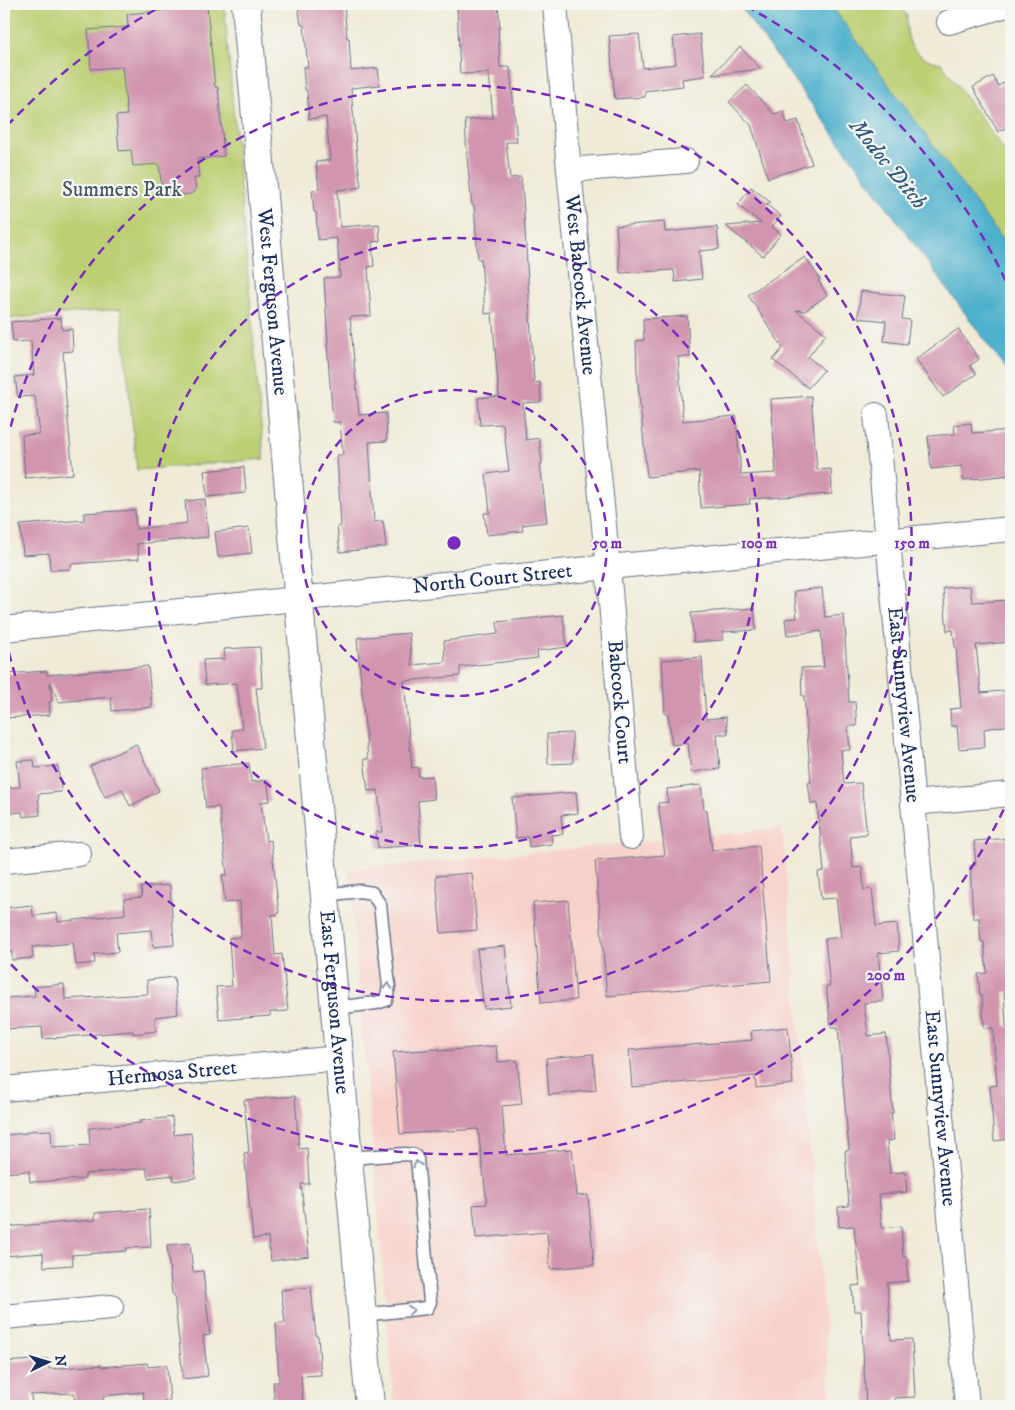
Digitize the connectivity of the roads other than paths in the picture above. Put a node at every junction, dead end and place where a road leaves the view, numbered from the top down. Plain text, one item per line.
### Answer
1 (246, 4) edge
2 (555, 4) edge
3 (1010, 4) edge
4 (949, 22) dead end
5 (686, 161) dead end
6 (569, 170) junction
7 (876, 415) dead end
8 (1011, 529) edge
9 (888, 541) junction
10 (608, 567) junction
11 (300, 599) junction
12 (4, 629) edge
13 (1011, 794) edge
14 (913, 803) junction
15 (631, 838) dead end
16 (79, 854) dead end
17 (4, 861) edge
18 (324, 895) junction
19 (335, 1008) junction
20 (340, 1058) junction
21 (4, 1089) edge
22 (348, 1158) junction
23 (112, 1307) dead end
24 (362, 1315) junction
25 (4, 1317) edge
26 (370, 1406) edge
27 (967, 1406) edge

1 - 11 street, West Ferguson Avenue
2 - 6 street, West Babcock Avenue
3 - 4 street
5 - 6 street
6 - 10 street, West Babcock Avenue
7 - 9 street, East Sunnyview Avenue
8 - 9 street, North Court Street
9 - 10 street, North Court Street
9 - 14 street, East Sunnyview Avenue
10 - 11 street, North Court Street
10 - 15 street, Babcock Court
11 - 12 street, North Court Street
11 - 18 street, East Ferguson Avenue
13 - 14 street
14 - 27 street, East Sunnyview Avenue
16 - 17 street
18 - 19 street, East Ferguson Avenue
19 -> 18 lane
19 - 20 street, East Ferguson Avenue
20 - 21 street, Hermosa Street
20 - 22 street, East Ferguson Avenue
22 - 24 street, East Ferguson Avenue
24 -> 22 lane
23 - 25 street
24 - 26 street, East Ferguson Avenue

